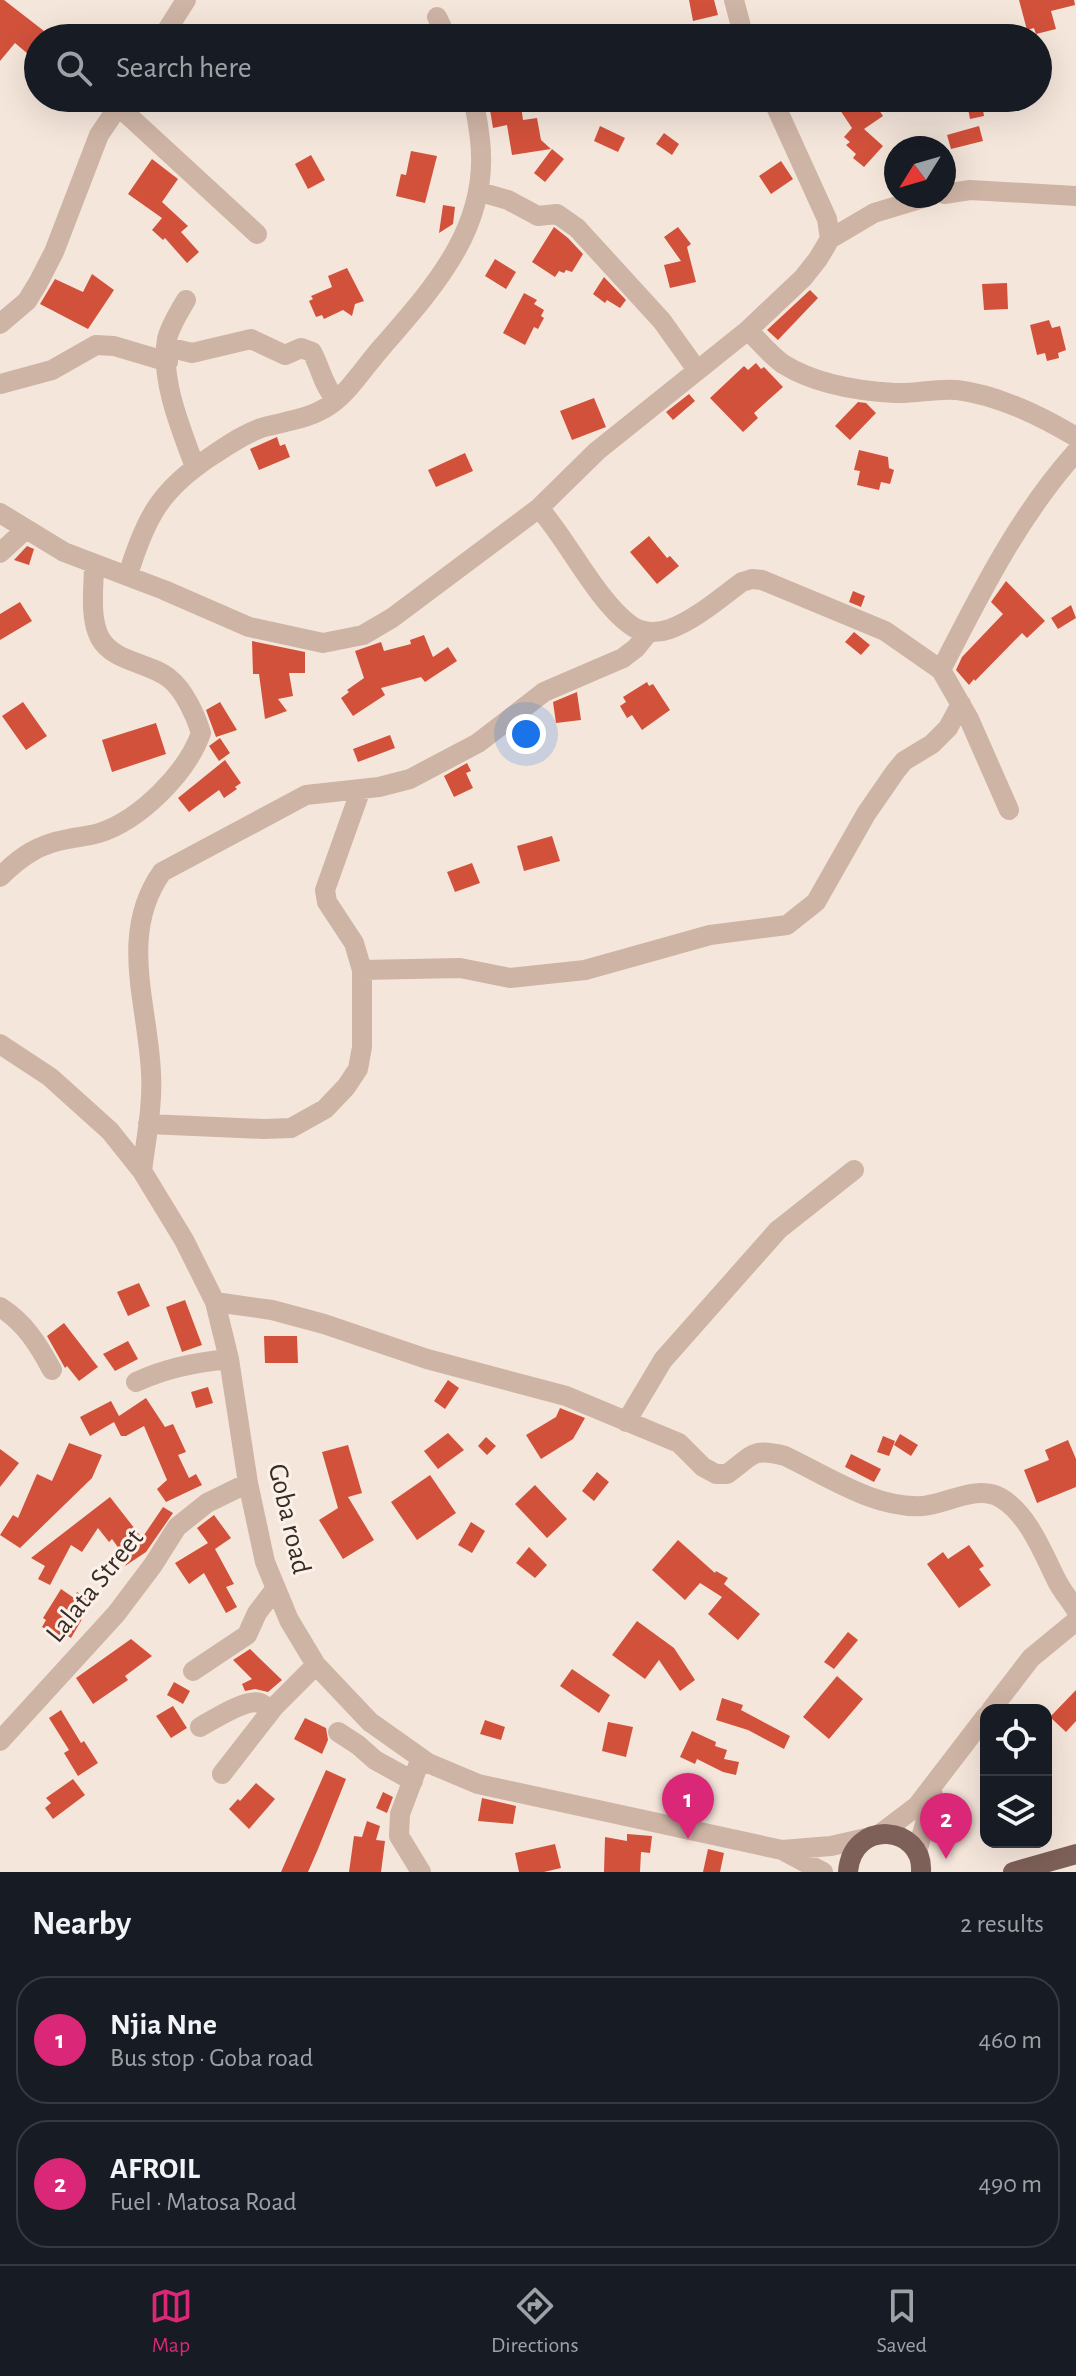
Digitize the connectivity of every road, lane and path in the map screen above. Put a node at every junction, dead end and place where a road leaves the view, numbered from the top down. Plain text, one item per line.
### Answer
1 (186, 0) edge
2 (734, 0) edge
3 (437, 17) dead end
4 (171, 24) edge
5 (440, 24) edge
6 (740, 24) edge
7 (114, 112) edge
8 (131, 112) edge
9 (476, 112) edge
10 (779, 112) edge
11 (480, 192) junction
12 (956, 192) edge
13 (1076, 196) edge
14 (890, 208) edge
15 (257, 234) dead end
16 (830, 239) junction
17 (186, 300) dead end
18 (0, 324) edge
19 (748, 330) junction
20 (167, 354) junction
21 (697, 370) junction
22 (0, 384) edge
23 (336, 400) junction
24 (1076, 437) edge
25 (1076, 452) edge
26 (195, 467) junction
27 (539, 508) junction
28 (0, 513) edge
29 (25, 530) junction
30 (0, 553) edge
31 (94, 564) junction
32 (128, 575) junction
33 (648, 633) junction
34 (941, 670) junction
35 (961, 704) junction
36 (361, 789) junction
37 (1009, 810) dead end
38 (0, 877) edge
39 (362, 970) junction
40 (0, 1044) edge
41 (148, 1124) junction
42 (854, 1170) dead end
43 (142, 1171) junction
44 (215, 1302) junction
45 (0, 1307) edge
46 (229, 1359) junction
47 (52, 1370) dead end
48 (136, 1382) dead end
49 (626, 1422) junction
50 (248, 1483) junction
51 (276, 1588) junction
52 (1076, 1610) edge
53 (1076, 1621) edge
54 (316, 1665) junction
55 (193, 1671) dead end
56 (996, 1704) edge
57 (271, 1711) junction
58 (980, 1724) edge
59 (200, 1727) dead end
60 (338, 1732) dead end
61 (1, 1736) edge
62 (421, 1758) junction
63 (222, 1774) dead end
64 (940, 1776) junction
65 (413, 1781) junction
66 (873, 1836) junction
67 (782, 1850) junction
68 (1076, 1854) edge
69 (919, 1862) edge
70 (1055, 1867) edge
71 (421, 1872) edge
72 (823, 1872) edge
73 (848, 1872) edge
74 (1013, 1872) edge

1 - 4 street
2 - 6 street
3 - 5 street
7 - 18 street
8 - 15 street
9 - 11 street
10 - 16 street
11 - 21 street
11 - 23 street
12 - 13 street
14 - 16 street
16 - 19 street
17 - 20 street
19 - 21 street
19 - 24 street
20 - 22 street
20 - 23 street
20 - 26 street
21 - 27 street
23 - 26 street
25 - 34 street
26 - 32 street
27 - 32 street
27 - 33 street
28 - 29 street
29 - 30 street
29 - 31 street
31 - 32 street
31 - 38 street
33 - 34 street
33 - 36 street
34 - 35 street
35 - 37 street
35 - 39 street
36 - 39 street
36 - 41 street
39 - 41 street
40 - 43 street, Goba road
41 - 43 street
42 - 49 street
43 - 44 street, Goba road
44 - 46 street, Goba road
44 - 49 street
45 - 47 street
46 - 48 street
46 - 50 street, Goba road
49 - 52 street
50 - 51 street, Goba road
50 - 61 street, Lalata Street
51 - 54 street, Goba road
51 - 55 street
53 - 56 street
54 - 57 street
54 - 62 street, Goba road
57 - 59 street
57 - 63 street
58 - 64 street
60 - 65 street
62 - 65 street
62 - 67 street, Goba road
64 - 66 street
64 - 69 street
65 - 71 street
66 - 67 street
66 - 69 main road
66 - 73 main road
67 - 72 street
68 - 70 main road
70 - 74 main road

